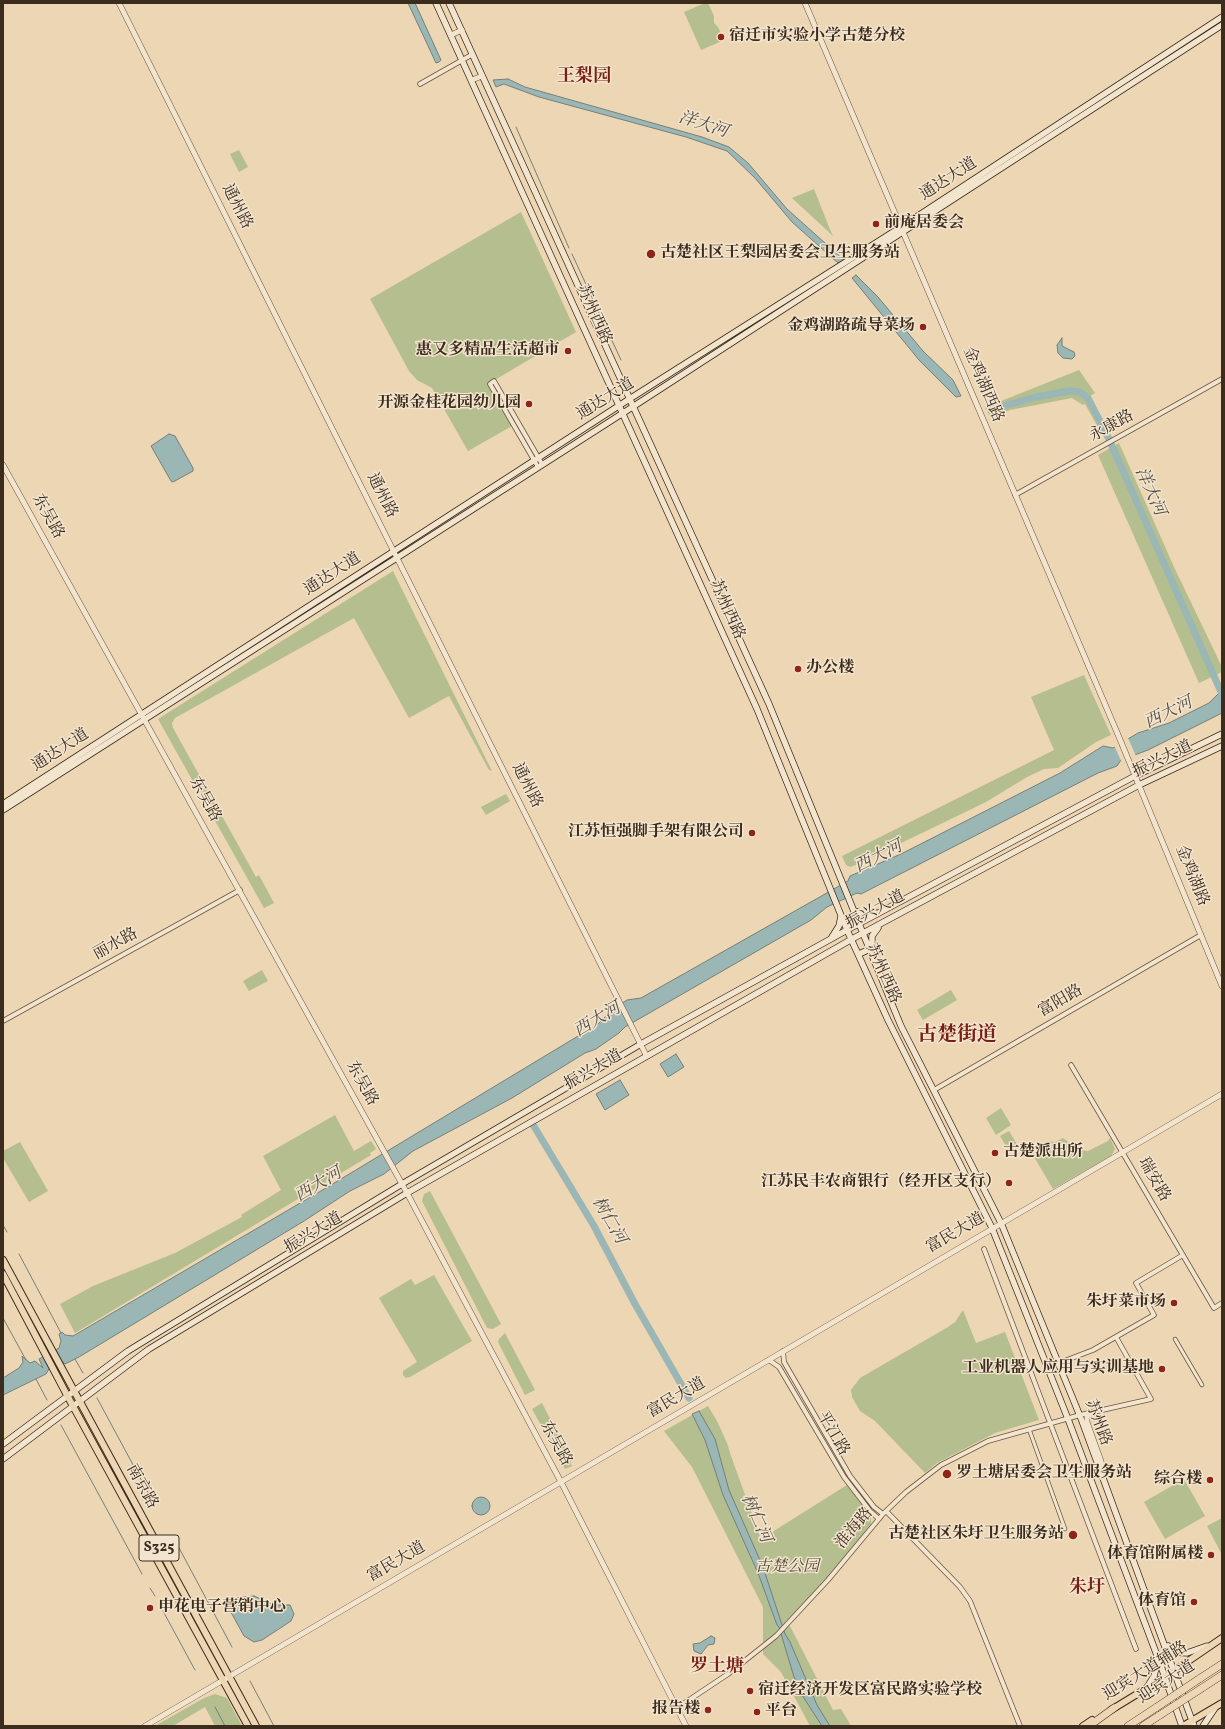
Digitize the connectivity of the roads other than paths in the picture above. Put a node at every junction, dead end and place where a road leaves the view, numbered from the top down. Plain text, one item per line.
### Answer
1 (119, 3) edge
2 (436, 3) edge
3 (449, 3) edge
4 (806, 3) edge
5 (1222, 17) edge
6 (1222, 25) edge
7 (462, 30) junction
8 (451, 35) junction
9 (473, 54) junction
10 (462, 60) junction
11 (482, 76) junction
12 (472, 80) junction
13 (420, 84) dead end
14 (902, 230) junction
15 (1222, 379) edge
16 (631, 399) junction
17 (620, 405) junction
18 (634, 406) junction
19 (509, 412) junction
20 (623, 413) junction
21 (536, 459) junction
22 (3, 465) edge
23 (540, 466) junction
24 (1015, 495) junction
25 (394, 551) junction
26 (397, 557) junction
27 (143, 717) junction
28 (1222, 734) edge
29 (1222, 746) edge
30 (1135, 776) junction
31 (1139, 785) junction
32 (3, 804) edge
33 (3, 810) edge
34 (240, 890) junction
35 (853, 908) junction
36 (886, 910) junction
37 (840, 914) junction
38 (886, 921) junction
39 (860, 924) junction
40 (847, 930) junction
41 (864, 933) junction
42 (1201, 935) junction
43 (831, 939) junction
44 (852, 939) junction
45 (838, 947) junction
46 (870, 948) junction
47 (858, 953) junction
48 (874, 957) junction
49 (1222, 986) edge
50 (3, 1021) edge
51 (641, 1044) junction
52 (646, 1055) junction
53 (1071, 1065) dead end
54 (934, 1090) junction
55 (1222, 1094) edge
56 (1122, 1152) junction
57 (402, 1184) junction
58 (407, 1193) junction
59 (1001, 1223) junction
60 (992, 1228) junction
61 (984, 1249) dead end
62 (1183, 1255) junction
63 (3, 1260) edge
64 (3, 1274) edge
65 (1222, 1303) edge
66 (1116, 1337) junction
67 (1175, 1339) dead end
68 (46, 1346) junction
69 (783, 1351) junction
70 (769, 1360) junction
71 (1059, 1363) junction
72 (1202, 1385) dead end
73 (75, 1391) junction
74 (68, 1396) junction
75 (80, 1402) junction
76 (73, 1407) junction
77 (1093, 1412) junction
78 (1080, 1415) junction
79 (1068, 1418) junction
80 (1050, 1423) junction
81 (1029, 1429) junction
82 (3, 1444) edge
83 (3, 1459) edge
84 (561, 1482) junction
85 (1106, 1484) junction
86 (885, 1513) junction
87 (879, 1519) junction
88 (1066, 1529) dead end
89 (1222, 1638) edge
90 (1165, 1643) junction
91 (1213, 1644) junction
92 (1136, 1649) dead end
93 (1156, 1650) junction
94 (1222, 1664) edge
95 (1175, 1670) junction
96 (1222, 1675) edge
97 (1165, 1677) junction
98 (226, 1678) junction
99 (1146, 1689) junction
100 (1222, 1703) edge
101 (1216, 1707) junction
102 (677, 1708) junction
103 (1114, 1708) junction
104 (1193, 1723) edge
105 (145, 1726) edge
106 (248, 1726) edge
107 (256, 1726) edge
108 (686, 1726) edge
109 (1020, 1726) edge
110 (1082, 1726) edge
111 (1089, 1726) edge
112 (1128, 1726) edge
113 (1143, 1726) edge
114 (1182, 1726) edge
115 (1203, 1726) edge

1 - 25 street, 通州路
2 - 8 main road, 苏州西路
3 - 7 main road, 苏州西路
4 - 14 street, 金鸡湖西路
5 - 14 main road, 通达大道
6 - 14 main road, 通达大道
7 - 8 street
7 - 9 main road, 苏州西路
8 - 10 main road, 苏州西路
9 - 10 street
9 - 11 main road, 苏州西路
10 - 12 main road, 苏州西路
10 - 13 street
11 - 12 street
11 - 16 main road, 苏州西路
12 - 17 main road, 苏州西路
14 - 16 main road, 通达大道
14 - 18 main road, 通达大道
14 - 24 street, 金鸡湖西路
15 - 24 street, 永康路
16 - 17 main road, 通达大道
16 - 18 main road, 苏州西路
17 - 20 main road, 苏州西路
17 - 21 main road, 通达大道
18 - 20 main road, 通达大道
18 - 35 main road, 苏州西路
19 - 19 street
19 - 21 street
20 - 23 main road, 通达大道
20 - 37 main road, 苏州西路
21 - 23 street
21 - 25 main road, 通达大道
22 - 27 street, 东吴路
23 - 26 main road, 通达大道
24 - 30 street, 金鸡湖西路
25 - 26 street, 通州路
25 - 27 main road, 通达大道
26 - 27 main road, 通达大道
26 - 51 street, 通州路
27 - 32 main road, 通达大道
27 - 33 main road, 通达大道
27 - 34 street, 东吴路
28 - 30 main road, 振兴大道
29 - 31 main road, 振兴大道
30 - 31 street, 金鸡湖路
30 - 36 main road, 振兴大道
31 - 38 main road, 振兴大道
31 - 42 street, 金鸡湖路
34 - 50 street, 丽水路
34 - 57 street, 东吴路
35 - 36 main road
35 - 39 main road, 苏州西路
36 - 39 main road, 振兴大道
37 - 40 main road, 苏州西路
37 - 43 main road
38 - 41 main road, 振兴大道
38 - 48 main road
39 - 40 main road, 振兴大道
39 - 41 main road, 苏州西路
40 - 43 main road, 振兴大道
40 - 44 main road, 苏州西路
41 - 44 main road, 振兴大道
41 - 46 main road, 苏州西路
42 - 49 street, 金鸡湖路
42 - 54 street, 富阳路
43 - 51 main road, 振兴大道
44 - 45 main road, 振兴大道
44 - 47 main road, 苏州西路
45 - 47 main road
45 - 52 main road, 振兴大道
46 - 47 main road
46 - 48 main road, 苏州西路
47 - 60 main road, 苏州西路
48 - 54 main road, 苏州西路
51 - 52 street, 通州路
51 - 57 main road, 振兴大道
52 - 58 main road, 振兴大道
53 - 56 street, 瑞安路
54 - 59 main road, 苏州西路
55 - 56 street, 富民大道
56 - 59 street, 富民大道
56 - 62 street, 瑞安路
57 - 58 street, 东吴路
57 - 73 main road, 振兴大道
58 - 75 main road, 振兴大道
58 - 84 street, 东吴路
59 - 60 street, 富民大道
59 - 71 main road, 苏州路
60 - 69 street, 富民大道
60 - 79 main road, 苏州路
61 - 80 street
62 - 65 street, 瑞安路
62 - 66 street
63 - 68 main road, 南京路 / S325
64 - 68 main road, 南京路 / S325
66 - 71 street
66 - 77 street, 淮海路
67 - 72 street
68 - 73 main road, 南京路 / S325
68 - 74 main road, 南京路 / S325
69 - 70 street, 富民大道
69 - 86 street, 平江路
70 - 84 street, 富民大道
70 - 87 street, 平江路
71 - 78 main road, 苏州路
73 - 74 main road, 振兴大道
73 - 75 main road, 南京路 / S325
74 - 76 main road, 南京路 / S325
74 - 82 main road, 振兴大道
75 - 76 main road, 振兴大道
75 - 98 main road, 南京路 / S325
76 - 83 main road, 振兴大道
76 - 98 main road, 南京路 / S325
77 - 78 street, 淮海路
77 - 85 street
78 - 79 street, 淮海路
78 - 85 main road, 苏州路
79 - 80 street, 淮海路
79 - 93 main road, 苏州路
80 - 81 street, 淮海路
80 - 92 street
81 - 86 street, 淮海路
81 - 88 street
84 - 98 street, 富民大道
84 - 102 street, 东吴路
85 - 90 main road, 苏州路
86 - 87 street, 淮海路
86 - 109 street, 平江路
87 - 102 street, 淮海路
89 - 91 main road, 迎宾大道辅路
90 - 91 main road
90 - 95 main road, 苏州路
91 - 95 main road, 迎宾大道辅路
93 - 97 main road, 苏州路
93 - 99 main road
94 - 112 highway, 迎宾大道, bridge
95 - 97 main road, 迎宾大道辅路
95 - 104 main road, 苏州路
96 - 113 highway, 迎宾大道, bridge
97 - 99 main road, 迎宾大道辅路
97 - 114 main road, 苏州路
98 - 105 street, 富民大道
98 - 106 main road, 南京路 / S325
98 - 107 main road, 南京路 / S325
99 - 103 main road, 迎宾大道辅路
100 - 101 main road
101 - 104 main road
101 - 115 main road
102 - 108 street, 东吴路
103 - 110 main road, 迎宾大道辅路
103 - 111 highway
104 - 114 main road

